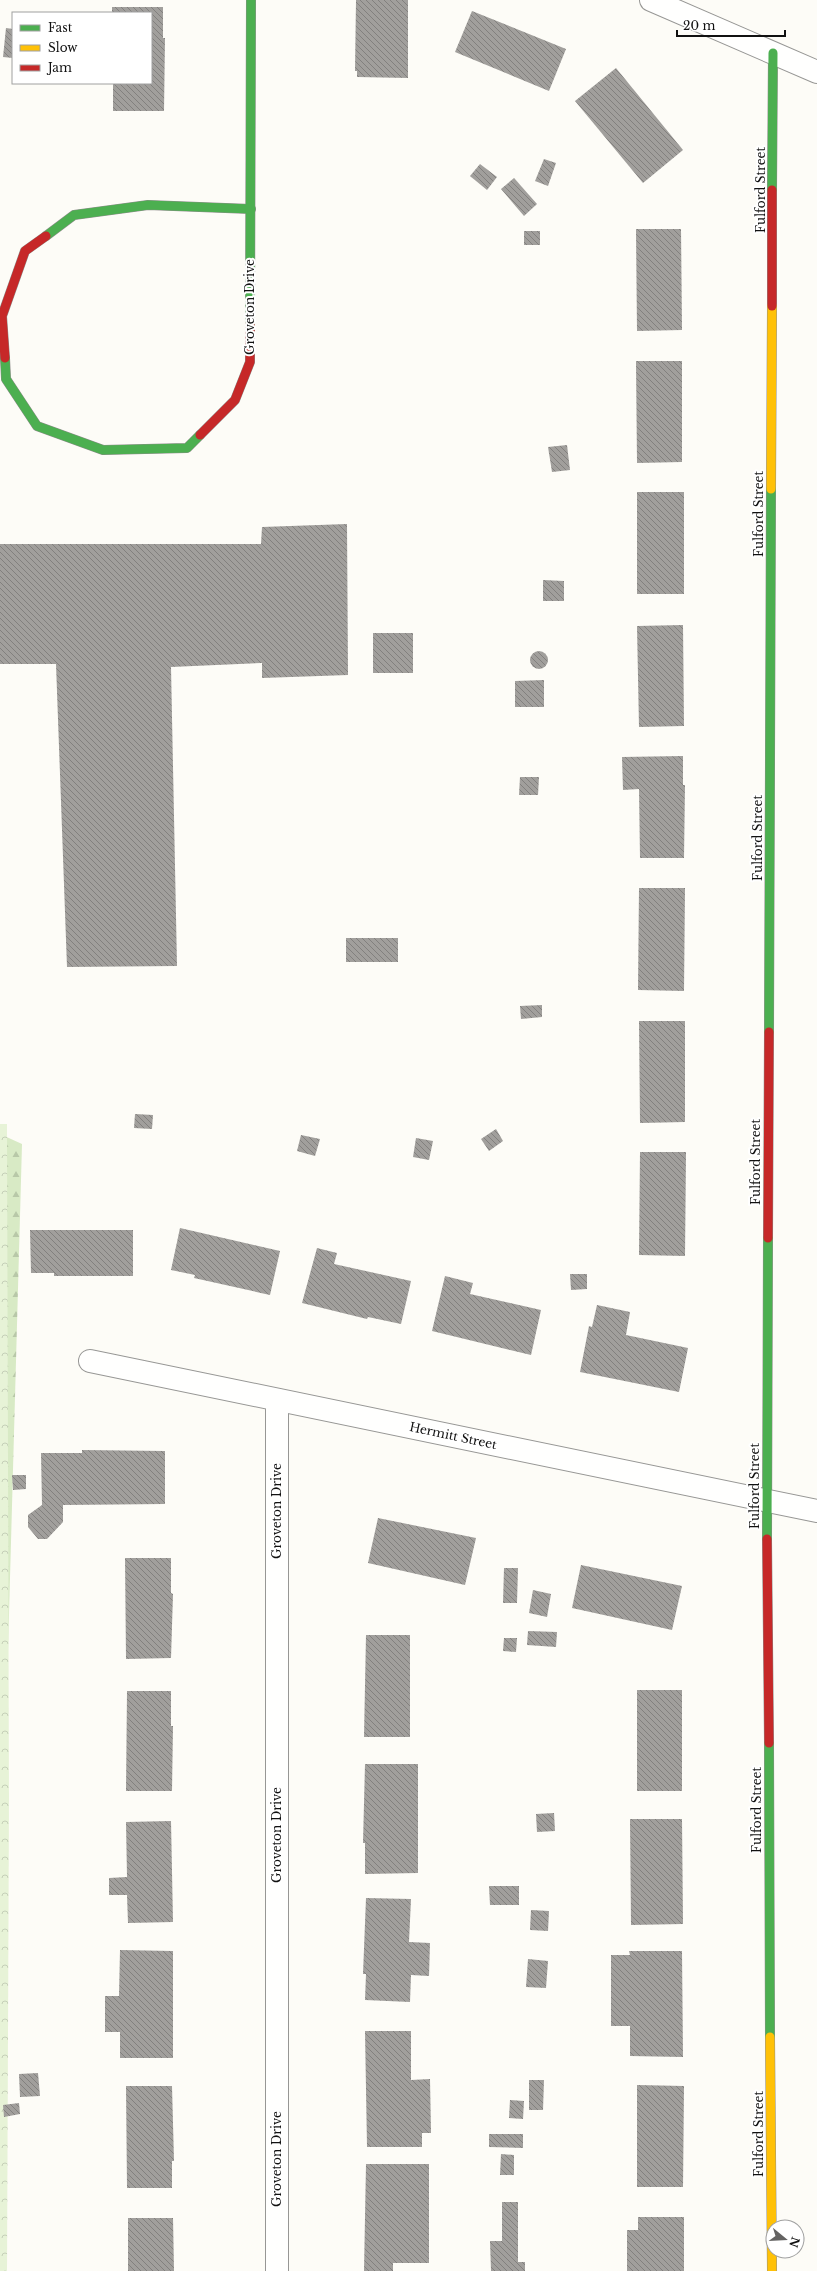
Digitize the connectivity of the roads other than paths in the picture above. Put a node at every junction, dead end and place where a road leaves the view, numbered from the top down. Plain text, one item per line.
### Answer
1 (251, 0) edge
2 (651, 0) edge
3 (774, 53) junction
4 (817, 72) edge
5 (251, 209) junction
6 (90, 1361) dead end
7 (277, 1400) junction
8 (766, 1500) junction
9 (817, 1511) edge
10 (277, 2271) edge
11 (772, 2271) edge

1 - 5 street, Groveton Drive
2 - 3 street
3 - 4 street
3 - 8 street, Fulford Street
5 - 5 street, Groveton Drive
6 - 7 street, Hermitt Street
7 - 8 street, Hermitt Street
7 - 10 street, Groveton Drive
8 - 9 street, Hermitt Street
8 - 11 street, Fulford Street

